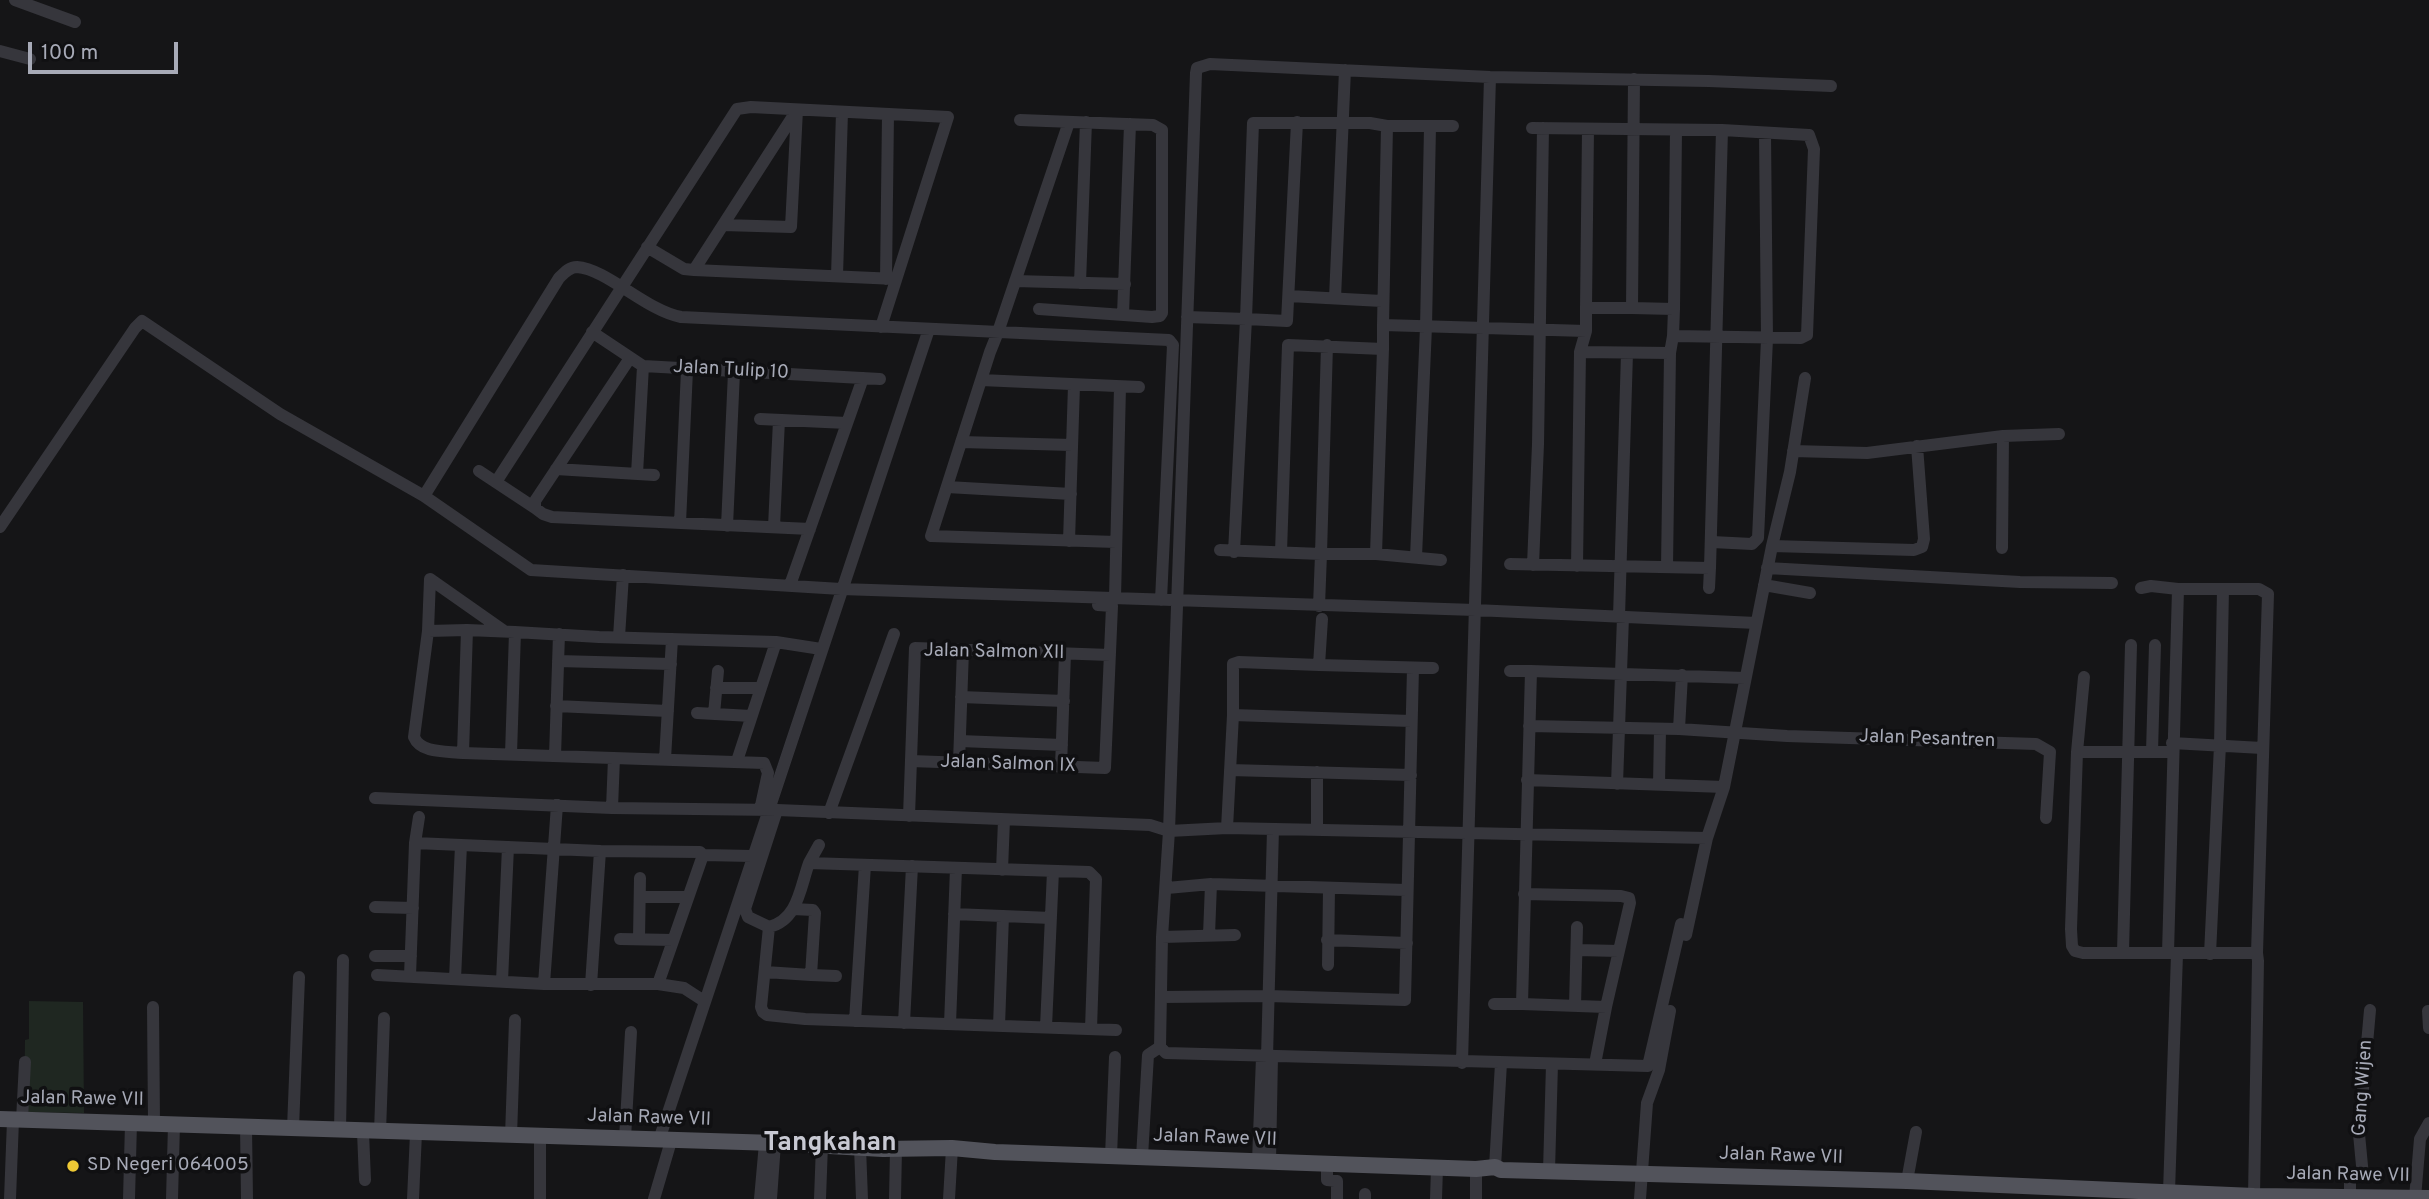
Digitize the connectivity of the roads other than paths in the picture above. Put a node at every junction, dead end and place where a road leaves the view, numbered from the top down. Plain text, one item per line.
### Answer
1 (15, 0) edge
2 (75, 22) dead end
3 (0, 51) edge
4 (30, 60) dead end
5 (1345, 70) junction
6 (1490, 76) junction
7 (1634, 79) junction
8 (1831, 86) dead end
9 (797, 110) junction
10 (842, 112) junction
11 (888, 114) junction
12 (1020, 120) dead end
13 (1069, 122) junction
14 (1086, 122) junction
15 (1297, 122) junction
16 (1344, 123) junction
17 (1130, 124) junction
18 (1453, 126) dead end
19 (1388, 127) junction
20 (1430, 127) junction
21 (1588, 129) junction
22 (1634, 130) junction
23 (1721, 130) junction
24 (1676, 131) junction
25 (1765, 133) junction
26 (723, 225) junction
27 (647, 247) junction
28 (694, 270) junction
29 (837, 276) junction
30 (891, 279) junction
31 (1016, 281) junction
32 (1080, 283) junction
33 (1125, 284) junction
34 (620, 288) junction
35 (1289, 296) junction
36 (1335, 298) junction
37 (1382, 301) junction
38 (1586, 308) junction
39 (1632, 308) junction
40 (1039, 309) dead end
41 (1674, 309) junction
42 (1123, 314) junction
43 (1187, 317) junction
44 (1246, 319) junction
45 (1287, 321) junction
46 (1383, 325) junction
47 (881, 327) junction
48 (1426, 327) junction
49 (1483, 328) junction
50 (929, 329) junction
51 (1540, 329) junction
52 (1586, 331) junction
53 (592, 332) junction
54 (998, 332) junction
55 (1718, 335) junction
56 (1674, 337) junction
57 (1767, 339) junction
58 (1288, 345) junction
59 (1327, 345) junction
60 (1383, 349) junction
61 (1580, 352) junction
62 (1627, 353) junction
63 (1670, 353) junction
64 (630, 358) junction
65 (643, 366) junction
66 (687, 370) junction
67 (734, 372) junction
68 (863, 378) junction
69 (1805, 378) dead end
70 (880, 379) dead end
71 (981, 380) junction
72 (1073, 385) junction
73 (1120, 387) junction
74 (1139, 387) dead end
75 (760, 419) dead end
76 (779, 420) junction
77 (847, 423) junction
78 (2059, 434) dead end
79 (2003, 436) junction
80 (961, 442) junction
81 (1072, 445) junction
82 (1917, 446) junction
83 (1793, 451) junction
84 (556, 469) junction
85 (479, 471) dead end
86 (637, 474) junction
87 (654, 475) dead end
88 (496, 482) junction
89 (947, 487) junction
90 (1071, 494) junction
91 (424, 496) junction
92 (535, 508) junction
93 (680, 523) junction
94 (727, 526) junction
95 (0, 527) edge
96 (774, 527) junction
97 (810, 529) junction
98 (1069, 541) junction
99 (1116, 542) junction
100 (1712, 542) junction
101 (1772, 546) junction
102 (2002, 548) dead end
103 (1220, 550) dead end
104 (1234, 552) junction
105 (1282, 552) junction
106 (1321, 554) junction
107 (1376, 554) junction
108 (1416, 557) junction
109 (1441, 559) dead end
110 (1510, 564) dead end
111 (1533, 565) junction
112 (1577, 566) junction
113 (1621, 567) junction
114 (1667, 567) junction
115 (1710, 569) junction
116 (1767, 569) junction
117 (623, 575) junction
118 (2112, 583) dead end
119 (790, 585) junction
120 (1764, 585) junction
121 (1710, 588) dead end
122 (2141, 588) dead end
123 (841, 589) junction
124 (2178, 589) junction
125 (2223, 589) junction
126 (1810, 593) dead end
127 (1161, 600) junction
128 (1113, 602) junction
129 (1176, 604) junction
130 (1475, 610) junction
131 (1320, 612) junction
132 (1621, 617) junction
133 (1756, 623) junction
134 (467, 630) junction
135 (428, 631) junction
136 (511, 632) junction
137 (559, 634) junction
138 (894, 634) dead end
139 (619, 637) junction
140 (673, 639) junction
141 (776, 642) junction
142 (2131, 645) dead end
143 (2155, 645) dead end
144 (821, 649) junction
145 (963, 650) junction
146 (1066, 654) junction
147 (1110, 656) junction
148 (558, 661) junction
149 (671, 664) junction
150 (1319, 665) junction
151 (1413, 668) junction
152 (1433, 668) dead end
153 (718, 671) dead end
154 (1510, 671) dead end
155 (1531, 671) junction
156 (1620, 675) junction
157 (1682, 675) junction
158 (2084, 677) dead end
159 (1745, 678) junction
160 (716, 688) junction
161 (760, 688) junction
162 (961, 697) junction
163 (1064, 701) junction
164 (556, 706) junction
165 (668, 710) junction
166 (697, 713) dead end
167 (714, 714) junction
168 (1233, 715) junction
169 (751, 716) junction
170 (1411, 720) junction
171 (1529, 726) junction
172 (1619, 729) junction
173 (1679, 729) junction
174 (1660, 730) junction
175 (1735, 733) junction
176 (960, 741) junction
177 (1062, 745) junction
178 (2220, 746) junction
179 (2172, 748) junction
180 (2262, 748) junction
181 (463, 752) junction
182 (2077, 752) junction
183 (2127, 752) junction
184 (2152, 752) junction
185 (511, 754) junction
186 (555, 756) junction
187 (614, 758) junction
188 (665, 759) junction
189 (737, 761) junction
190 (911, 761) junction
191 (959, 762) junction
192 (1061, 767) junction
193 (1230, 770) junction
194 (1317, 772) junction
195 (1411, 775) junction
196 (1527, 780) junction
197 (1618, 784) junction
198 (1659, 785) junction
199 (1724, 787) junction
200 (375, 798) dead end
201 (557, 805) junction
202 (612, 808) junction
203 (768, 810) junction
204 (829, 813) junction
205 (909, 816) junction
206 (419, 817) dead end
207 (2046, 818) dead end
208 (1004, 820) junction
209 (1227, 828) junction
210 (1273, 829) junction
211 (1317, 830) junction
212 (1169, 831) junction
213 (1410, 832) junction
214 (1468, 833) junction
215 (1525, 834) junction
216 (1707, 838) junction
217 (415, 843) junction
218 (461, 845) junction
219 (819, 845) dead end
220 (508, 847) junction
221 (554, 849) junction
222 (600, 851) junction
223 (703, 855) junction
224 (752, 856) junction
225 (809, 863) junction
226 (864, 865) junction
227 (912, 866) junction
228 (956, 868) junction
229 (1002, 870) junction
230 (1053, 871) junction
231 (640, 878) dead end
232 (1211, 884) junction
233 (1271, 886) junction
234 (1167, 888) junction
235 (1329, 888) junction
236 (1406, 890) junction
237 (1524, 894) junction
238 (640, 897) junction
239 (688, 897) junction
240 (375, 907) dead end
241 (413, 908) junction
242 (793, 909) junction
243 (954, 914) junction
244 (1003, 916) junction
245 (1051, 918) junction
246 (1681, 924) dead end
247 (1577, 926) dead end
248 (769, 927) junction
249 (1209, 935) junction
250 (1235, 936) dead end
251 (1162, 937) junction
252 (639, 938) junction
253 (620, 939) dead end
254 (673, 940) junction
255 (1327, 940) junction
256 (1407, 943) junction
257 (1577, 950) junction
258 (1619, 951) junction
259 (2123, 952) junction
260 (2173, 953) junction
261 (2257, 953) junction
262 (2210, 954) junction
263 (375, 956) dead end
264 (411, 956) junction
265 (344, 960) dead end
266 (1328, 965) dead end
267 (765, 971) junction
268 (377, 975) dead end
269 (811, 975) junction
270 (410, 976) junction
271 (836, 976) dead end
272 (299, 977) dead end
273 (455, 979) junction
274 (502, 981) junction
275 (544, 984) junction
276 (658, 984) junction
277 (591, 985) junction
278 (1268, 996) junction
279 (1162, 997) junction
280 (704, 1001) junction
281 (1494, 1004) dead end
282 (1522, 1004) junction
283 (1575, 1006) junction
284 (153, 1007) dead end
285 (1606, 1007) junction
286 (2370, 1010) dead end
287 (2428, 1011) edge
288 (384, 1018) dead end
289 (515, 1020) dead end
290 (855, 1021) junction
291 (904, 1023) junction
292 (950, 1024) junction
293 (999, 1026) junction
294 (1046, 1027) junction
295 (2429, 1028) edge
296 (1091, 1029) junction
297 (1116, 1030) dead end
298 (631, 1032) dead end
299 (1160, 1047) junction
300 (1115, 1057) dead end
301 (1267, 1057) junction
302 (25, 1062) dead end
303 (1462, 1063) junction
304 (1501, 1063) junction
305 (1552, 1064) junction
306 (1595, 1065) junction
307 (12, 1120) edge
308 (131, 1123) junction
309 (154, 1123) junction
310 (2429, 1123) edge
311 (174, 1124) junction
312 (246, 1126) junction
313 (293, 1128) junction
314 (340, 1130) junction
315 (372, 1132) junction
316 (1916, 1132) dead end
317 (416, 1133) junction
318 (511, 1136) junction
319 (540, 1137) junction
320 (625, 1139) junction
321 (665, 1140) junction
322 (770, 1143) junction
323 (822, 1145) junction
324 (860, 1147) junction
325 (896, 1149) junction
326 (952, 1149) junction
327 (1111, 1156) junction
328 (1142, 1157) junction
329 (1264, 1161) junction
330 (1327, 1165) junction
331 (1495, 1167) junction
332 (1437, 1168) junction
333 (1476, 1169) junction
334 (1549, 1171) junction
335 (1641, 1174) junction
336 (365, 1180) dead end
337 (1907, 1181) junction
338 (2169, 1192) junction
339 (2141, 1195) edge
340 (2199, 1196) edge
341 (2254, 1196) junction
342 (2223, 1197) edge
343 (2274, 1197) edge
344 (2314, 1198) edge
345 (2349, 1198) edge
346 (2422, 1198) edge
347 (10, 1199) edge
348 (129, 1199) edge
349 (172, 1199) edge
350 (247, 1199) edge
351 (414, 1199) edge
352 (540, 1199) edge
353 (654, 1199) edge
354 (761, 1199) edge
355 (771, 1199) edge
356 (820, 1199) edge
357 (862, 1199) edge
358 (895, 1199) edge
359 (949, 1199) edge
360 (1337, 1199) edge
361 (1436, 1199) edge
362 (1476, 1199) edge
363 (1640, 1199) edge

1 - 2 street
3 - 4 street
5 - 6 street
5 - 16 street
5 - 43 street
6 - 7 street
6 - 49 street
7 - 8 street
7 - 22 street
9 - 10 street
9 - 26 street
9 - 26 street
9 - 27 street
10 - 11 street
10 - 29 street
11 - 30 street
11 - 30 street
12 - 13 street
13 - 14 street
13 - 31 street
14 - 17 street
14 - 32 street
15 - 16 street
15 - 35 street
15 - 44 street
16 - 19 street
16 - 36 street
17 - 33 street
17 - 42 street
18 - 20 street
19 - 20 street
19 - 37 street
20 - 48 street
21 - 22 street
21 - 38 street
21 - 51 street
22 - 24 street
22 - 39 street
23 - 24 street
23 - 25 street
23 - 55 street
24 - 41 street
25 - 57 street
25 - 57 street
26 - 28 street
27 - 28 street
27 - 34 street
28 - 29 street
29 - 30 street
30 - 47 street
31 - 32 street
31 - 54 street
32 - 33 street
33 - 42 street
34 - 47 street
34 - 53 street
34 - 91 street
35 - 36 street
35 - 45 street
36 - 37 street
37 - 46 street
38 - 39 street
38 - 52 street
39 - 41 street
40 - 42 street
41 - 56 street
43 - 44 street
43 - 129 street
44 - 45 street
44 - 104 street
45 - 58 street
46 - 48 street
46 - 60 street
47 - 50 street
48 - 49 street
48 - 108 street
49 - 51 street
49 - 130 street
50 - 54 street
50 - 123 street
51 - 52 street
51 - 111 street
52 - 61 street
53 - 64 street, Jalan Tulip 10
53 - 88 street
54 - 71 street
54 - 127 street
55 - 56 street
55 - 57 street
55 - 100 street
56 - 63 street
57 - 100 street
58 - 59 street
58 - 105 street
59 - 60 street
59 - 106 street
60 - 107 street
61 - 62 street
61 - 112 street
62 - 63 street
62 - 113 street
63 - 114 street
64 - 65 street, Jalan Tulip 10
64 - 84 street
65 - 66 street, Jalan Tulip 10
65 - 86 street
66 - 67 street, Jalan Tulip 10
66 - 93 street
67 - 68 street, Jalan Tulip 10
67 - 94 street
68 - 70 street, Jalan Tulip 10
68 - 77 street
69 - 83 street
71 - 72 street
71 - 80 street
72 - 73 street
72 - 81 street
73 - 74 street
73 - 99 street
75 - 76 street
76 - 77 street
76 - 96 street
77 - 97 street
78 - 79 street
79 - 82 street
79 - 102 street
80 - 81 street
80 - 89 street
81 - 90 street
82 - 83 street
82 - 101 street
83 - 101 street
84 - 86 street
84 - 92 street
85 - 88 street
86 - 87 street
88 - 92 street
89 - 90 street
89 - 98 street
90 - 98 street
91 - 95 street
91 - 117 street
92 - 93 street
93 - 94 street
94 - 96 street
96 - 97 street
97 - 119 street
98 - 99 street
99 - 128 street
100 - 115 street
101 - 116 street
103 - 104 street
104 - 105 street
105 - 106 street
106 - 107 street
106 - 131 street
107 - 108 street
108 - 109 street
110 - 111 street
111 - 112 street
112 - 113 street
113 - 114 street
113 - 132 street
114 - 115 street
115 - 121 street
116 - 118 street
116 - 120 street
117 - 119 street
117 - 139 street
119 - 123 street
120 - 126 street
120 - 133 street
122 - 124 street
123 - 128 street
123 - 144 street
124 - 125 street
124 - 179 street
125 - 178 street
125 - 180 street
127 - 128 street
127 - 129 street
128 - 129 street
128 - 147 street
129 - 131 street
129 - 212 street
130 - 131 street
130 - 132 street
130 - 214 street
131 - 150 street
132 - 133 street
132 - 156 street
133 - 159 street
134 - 135 street
134 - 136 street
134 - 181 street
135 - 136 street
135 - 181 street
136 - 137 street
136 - 185 street
137 - 139 street
137 - 148 street
138 - 204 street
139 - 140 street
140 - 141 street
140 - 149 street
141 - 144 street
141 - 161 street
142 - 183 street
143 - 184 street
144 - 203 street
145 - 146 street, Jalan Salmon XII
145 - 162 street
145 - 190 street, Jalan Salmon XII
146 - 147 street, Jalan Salmon XII
146 - 163 street
147 - 192 street, Jalan Salmon IX
148 - 149 street
148 - 164 street
149 - 165 street
150 - 151 street
150 - 168 street
151 - 152 street
151 - 170 street
153 - 160 street
154 - 155 street
155 - 156 street
155 - 171 street
156 - 157 street
156 - 172 street
157 - 159 street
157 - 173 street
158 - 182 street
159 - 175 street
160 - 161 street
160 - 167 street
161 - 169 street
162 - 163 street
162 - 176 street
163 - 177 street
164 - 165 street
164 - 186 street
165 - 188 street
166 - 167 street
167 - 169 street
168 - 170 street
168 - 193 street
169 - 189 street
170 - 195 street
171 - 172 street
171 - 196 street
172 - 174 street
172 - 197 street
173 - 174 street
173 - 175 street
174 - 198 street
175 - 199 street
175 - 207 street, Jalan Pesantren
176 - 177 street
176 - 191 street
177 - 192 street
178 - 179 street
178 - 180 street
178 - 262 street
179 - 184 street
179 - 260 street
180 - 261 street
181 - 185 street
182 - 183 street
182 - 259 street
183 - 184 street
183 - 259 street
185 - 186 street
186 - 187 street
187 - 188 street
187 - 202 street
188 - 189 street
189 - 203 street
190 - 191 street, Jalan Salmon IX
190 - 205 street, Jalan Salmon XII
191 - 192 street, Jalan Salmon IX
193 - 194 street
193 - 209 street
194 - 195 street
194 - 211 street
195 - 213 street
196 - 197 street
196 - 215 street
197 - 198 street
198 - 199 street
199 - 216 street
200 - 201 street
201 - 202 street
201 - 221 street
202 - 203 street
203 - 204 street
203 - 224 street
203 - 248 street
204 - 205 street
205 - 208 street
206 - 217 street
208 - 212 street
208 - 229 street
209 - 210 street
209 - 212 street
210 - 211 street
210 - 233 street
211 - 213 street
212 - 234 street
213 - 214 street
213 - 236 street
214 - 215 street
214 - 303 street
215 - 216 street
215 - 237 street
216 - 335 street
217 - 218 street
217 - 241 street
218 - 220 street
218 - 273 street
219 - 225 street
220 - 221 street
220 - 274 street
221 - 222 street
221 - 275 street
222 - 223 street
222 - 277 street
223 - 224 street
223 - 239 street
224 - 280 street
225 - 226 street
225 - 242 street
226 - 227 street
226 - 290 street
227 - 228 street
227 - 291 street
228 - 229 street
228 - 243 street
229 - 230 street
230 - 245 street
230 - 296 street
231 - 238 street
232 - 233 street
232 - 234 street
232 - 249 street
233 - 235 street
233 - 278 street
234 - 251 street
235 - 236 street
235 - 255 street
236 - 256 street
237 - 258 street
237 - 282 street
238 - 239 street
238 - 252 street
239 - 254 street
240 - 241 street
241 - 264 street
242 - 248 street
242 - 269 street
243 - 244 street
243 - 292 street
244 - 245 street
244 - 293 street
245 - 294 street
246 - 306 street
247 - 257 street
248 - 267 street
249 - 250 street
249 - 251 street
251 - 279 street
252 - 253 street
252 - 254 street
254 - 276 street
255 - 256 street
255 - 266 street
256 - 278 street
257 - 258 street
257 - 283 street
258 - 285 street
259 - 260 street
260 - 262 street
260 - 338 street
261 - 262 street
261 - 341 street
263 - 264 street
264 - 270 street
265 - 314 street
267 - 269 street
267 - 290 street
268 - 270 street
269 - 271 street
270 - 273 street
272 - 313 street
273 - 274 street
274 - 275 street
275 - 277 street
276 - 277 street
276 - 280 street
278 - 279 street
278 - 301 street
279 - 299 street
280 - 321 street
281 - 282 street
282 - 283 street
283 - 285 street
284 - 309 street
285 - 306 street
286 - 345 street, Gang Wijen
287 - 295 street
288 - 315 street
289 - 318 street
290 - 291 street
291 - 292 street
292 - 293 street
293 - 294 street
294 - 296 street
296 - 297 street
298 - 320 street
299 - 301 street
299 - 328 street
300 - 327 street
301 - 303 street
301 - 329 street
302 - 307 street
303 - 304 street
304 - 305 street
304 - 331 street
305 - 306 street
305 - 334 street
307 - 308 main road, Jalan Rawe VII
307 - 347 street
308 - 309 main road, Jalan Rawe VII
308 - 348 street
309 - 311 main road, Jalan Rawe VII
310 - 346 street
311 - 312 main road, Jalan Rawe VII
311 - 349 street
312 - 313 main road, Jalan Rawe VII
312 - 350 street
313 - 314 main road, Jalan Rawe VII
314 - 315 main road, Jalan Rawe VII
315 - 317 main road, Jalan Rawe VII
315 - 336 street
316 - 337 street
317 - 318 main road, Jalan Rawe VII
317 - 351 street
318 - 319 main road, Jalan Rawe VII
319 - 320 main road, Jalan Rawe VII
319 - 352 street
320 - 321 main road, Jalan Rawe VII
321 - 322 main road, Jalan Rawe VII
321 - 353 street
322 - 323 main road, Jalan Rawe VII
322 - 354 street
322 - 355 street
323 - 324 main road, Jalan Rawe VII
323 - 356 street
324 - 325 main road, Jalan Rawe VII
324 - 357 street
325 - 326 main road, Jalan Rawe VII
325 - 358 street
326 - 327 main road, Jalan Rawe VII
326 - 359 street
327 - 328 main road, Jalan Rawe VII
328 - 329 main road, Jalan Rawe VII
329 - 330 main road, Jalan Rawe VII
330 - 332 main road, Jalan Rawe VII
330 - 360 street
331 - 333 main road, Jalan Rawe VII
331 - 334 main road, Jalan Rawe VII
332 - 333 main road, Jalan Rawe VII
332 - 361 street
333 - 362 street
334 - 335 main road, Jalan Rawe VII
335 - 337 main road, Jalan Rawe VII
335 - 363 street
337 - 339 main road, Jalan Rawe VII
338 - 339 main road, Jalan Rawe VII
338 - 340 main road, Jalan Rawe VII
340 - 342 main road, Jalan Rawe VII
341 - 342 main road, Jalan Rawe VII
341 - 343 main road, Jalan Rawe VII
343 - 344 main road, Jalan Rawe VII
344 - 345 main road, Jalan Rawe VII
345 - 346 main road, Jalan Rawe VII

